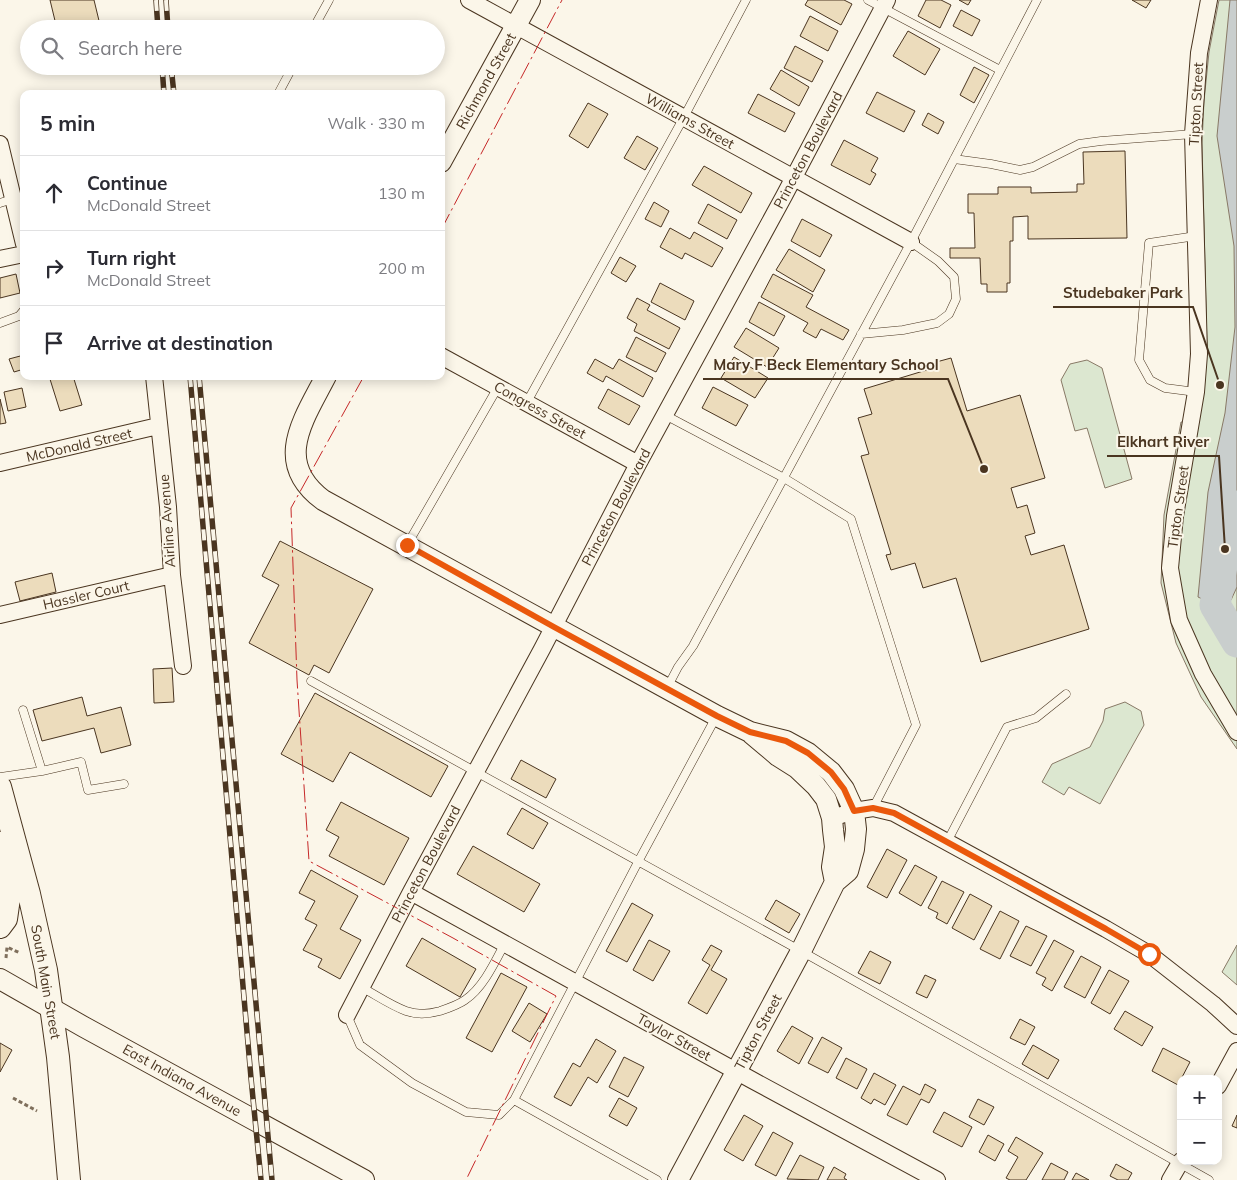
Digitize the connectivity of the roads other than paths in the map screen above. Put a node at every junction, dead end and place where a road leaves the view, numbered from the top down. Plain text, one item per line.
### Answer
1 (329, 0) edge
2 (469, 0) edge
3 (530, 0) edge
4 (746, 0) edge
5 (1037, 0) edge
6 (1209, 0) edge
7 (879, 3) edge
8 (318, 20) edge
9 (516, 27) junction
10 (1000, 70) junction
11 (288, 75) edge
12 (280, 90) edge
13 (684, 117) junction
14 (1193, 134) junction
15 (0, 144) edge
16 (445, 155) edge
17 (954, 159) junction
18 (794, 178) junction
19 (6, 201) edge
20 (20, 234) edge
21 (1196, 236) junction
22 (911, 242) junction
23 (20, 255) edge
24 (0, 258) edge
25 (20, 315) edge
26 (0, 323) edge
27 (861, 334) junction
28 (445, 358) edge
29 (154, 380) edge
30 (324, 380) edge
31 (498, 387) junction
32 (1196, 392) junction
33 (526, 402) junction
34 (665, 415) junction
35 (158, 426) junction
36 (0, 463) edge
37 (638, 464) junction
38 (784, 478) junction
39 (407, 545) junction
40 (172, 575) junction
41 (0, 615) edge
42 (554, 627) junction
43 (183, 666) dead end
44 (311, 681) dead end
45 (667, 688) junction
46 (1066, 694) dead end
47 (23, 710) dead end
48 (717, 716) junction
49 (750, 732) junction
50 (1237, 732) edge
51 (42, 771) junction
52 (476, 772) junction
53 (0, 777) edge
54 (124, 784) dead end
55 (1, 804) edge
56 (863, 809) junction
57 (832, 818) junction
58 (947, 842) junction
59 (0, 843) edge
60 (638, 862) junction
61 (835, 882) junction
62 (411, 892) junction
63 (0, 927) edge
64 (505, 943) junction
65 (801, 951) junction
66 (0, 979) edge
67 (575, 982) junction
68 (361, 987) junction
69 (51, 1008) junction
70 (347, 1014) joint
71 (1237, 1026) edge
72 (1237, 1051) edge
73 (736, 1072) junction
74 (1222, 1079) edge
75 (514, 1100) junction
76 (1177, 1160) edge
77 (1178, 1165) edge
78 (1185, 1165) edge
79 (69, 1180) edge
80 (364, 1180) edge
81 (657, 1180) edge
82 (678, 1180) edge
83 (937, 1180) edge
84 (1170, 1180) edge
85 (1209, 1180) edge

1 - 8 lane
2 - 9 street, Williams Street
3 - 9 street, Richmond Street
4 - 13 lane
5 - 10 lane
6 - 14 street, Tipton Street
7 - 10 lane
7 - 18 street, Princeton Boulevard
9 - 13 street, Williams Street
9 - 16 street, Richmond Street
10 - 17 lane
11 - 12 lane
13 - 18 street, Williams Street
13 - 33 lane
14 - 17 lane
14 - 21 street, Tipton Street
15 - 19 street
17 - 22 lane
18 - 22 street, Williams Street
18 - 34 street, Princeton Boulevard
19 - 20 street
21 - 32 street, Tipton Street
21 - 32 lane
22 - 27 lane
22 - 27 lane
23 - 24 street
25 - 26 lane
27 - 38 lane
28 - 31 street, Congress Street
29 - 35 street, Airline Avenue
30 - 39 street
31 - 33 street, Congress Street
31 - 39 lane
32 - 50 street, Tipton Street
33 - 37 street, Congress Street
34 - 37 street, Princeton Boulevard
34 - 38 lane
35 - 36 street, McDonald Street
35 - 40 street, Airline Avenue
37 - 42 street, Princeton Boulevard
38 - 45 lane
38 - 56 lane
39 - 42 street
40 - 41 street, Hassler Court
40 - 43 street, Airline Avenue
42 - 45 street
42 - 52 street, Princeton Boulevard
44 - 52 lane
45 - 48 street
46 - 58 lane
47 - 51 lane
48 - 49 street
48 - 60 lane
49 - 56 street
49 - 57 street
51 - 53 lane
51 - 54 lane
52 - 60 lane
52 - 62 street, Princeton Boulevard
55 - 69 main road, South Main Street
56 - 57 street
56 - 58 street
56 - 61 street, Tipton Street
57 - 61 street
58 - 71 street
59 - 63 main road
60 - 65 lane
60 - 67 lane
61 - 65 street, Tipton Street
62 - 64 street, Taylor Street
62 - 68 street, Princeton Boulevard
64 - 67 street, Taylor Street
64 - 68 lane
65 - 73 street, Tipton Street
65 - 76 lane
66 - 69 street, East Indiana Avenue
67 - 73 street, Taylor Street
67 - 75 lane
68 - 70 street, Princeton Boulevard
69 - 79 main road, South Main Street
69 - 80 street, East Indiana Avenue
70 - 75 lane
72 - 74 street
73 - 82 street, Tipton Street
73 - 83 street, Taylor Street
75 - 81 lane
77 - 84 street
78 - 85 lane

